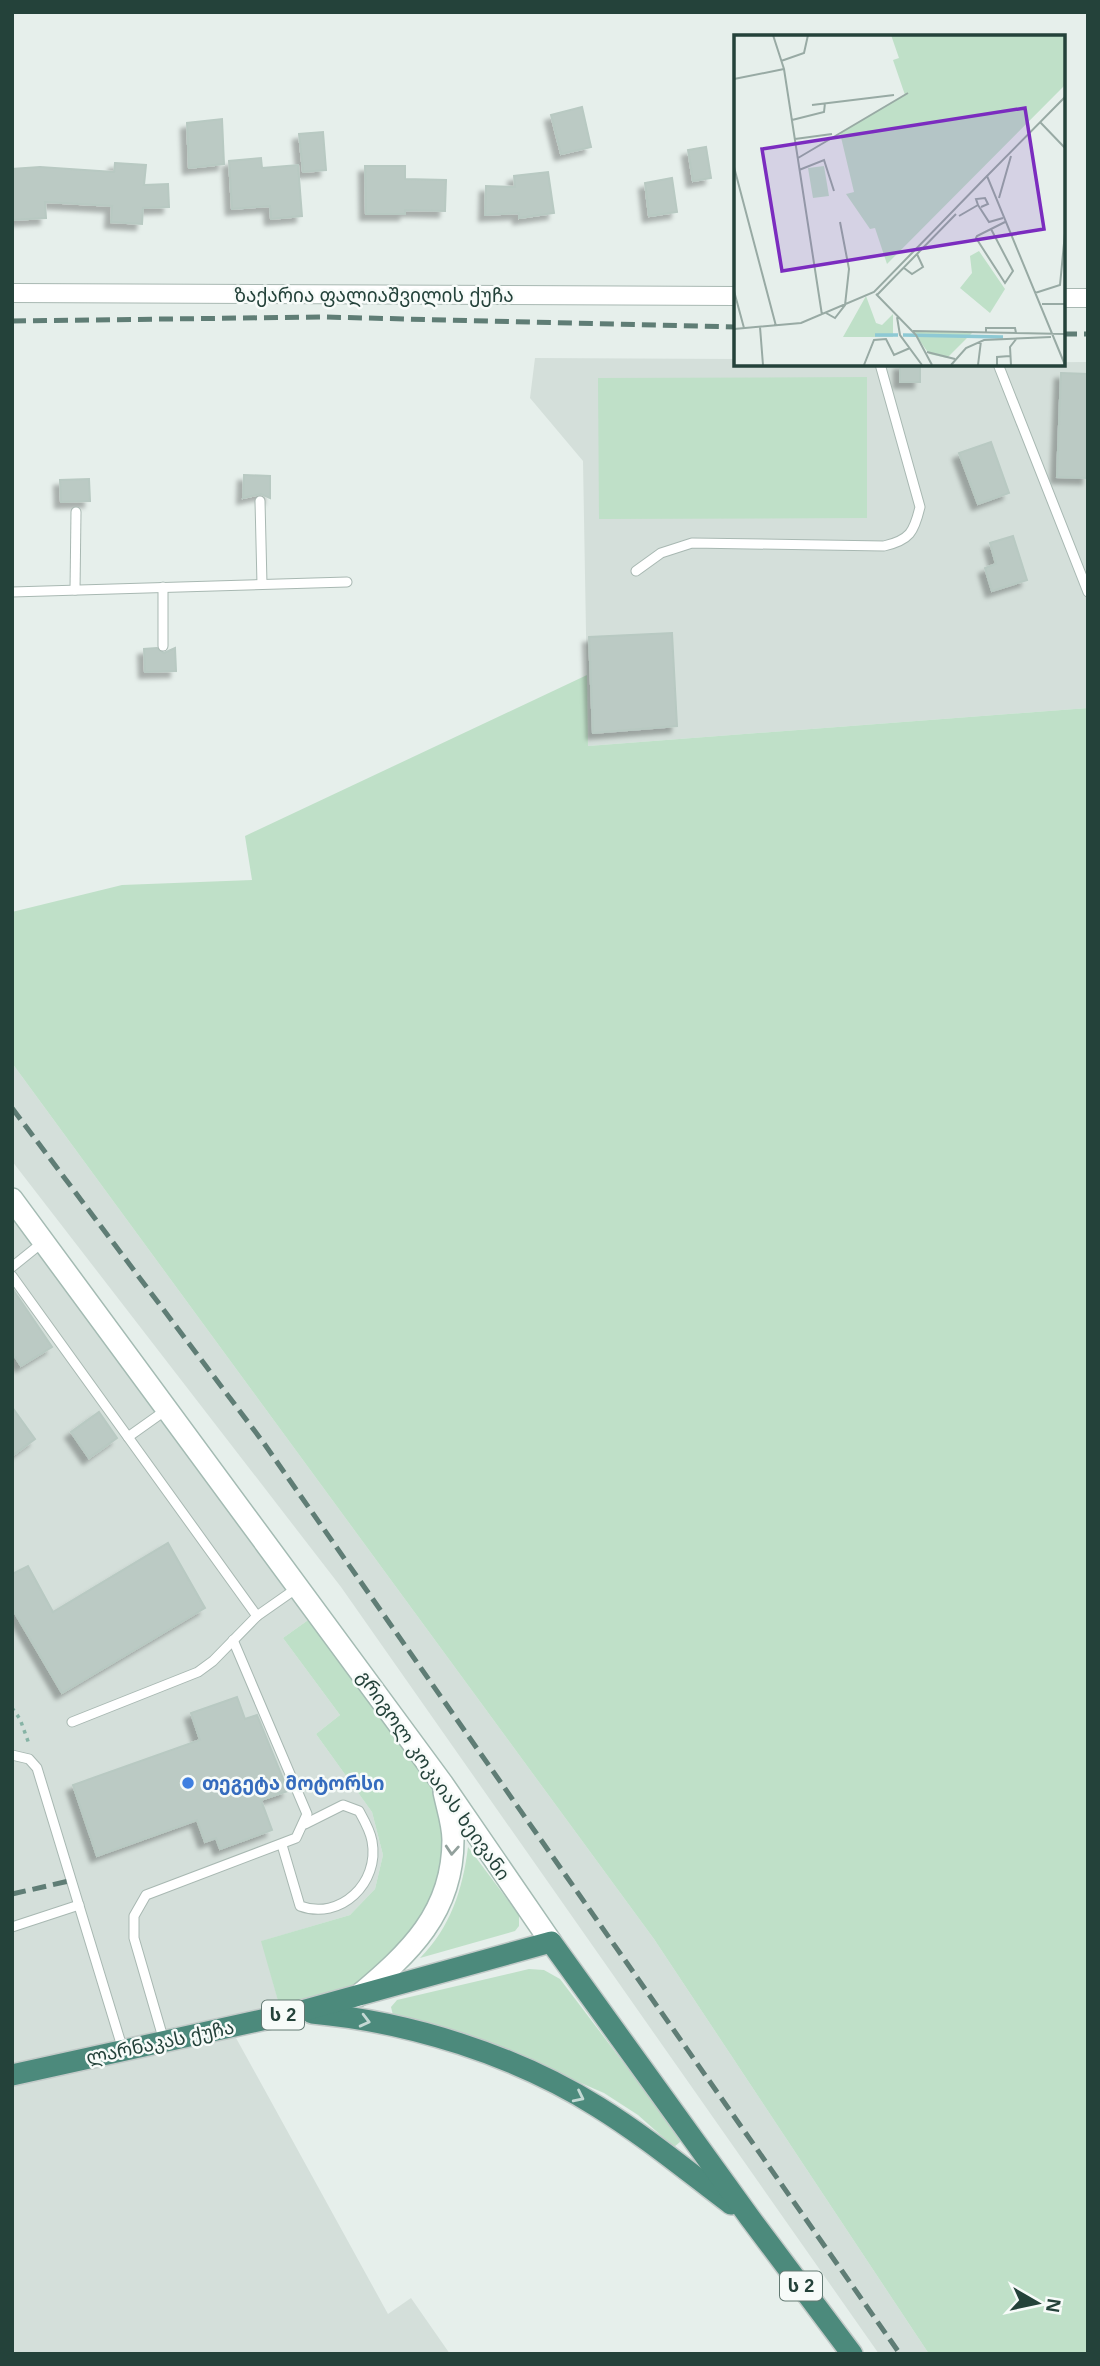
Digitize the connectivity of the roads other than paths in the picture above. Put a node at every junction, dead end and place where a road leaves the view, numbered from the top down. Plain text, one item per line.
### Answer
1 (12, 293) edge
2 (734, 296) edge
3 (1065, 298) edge
4 (1088, 299) edge
5 (881, 366) edge
6 (999, 366) edge
7 (260, 502) dead end
8 (76, 512) dead end
9 (636, 571) dead end
10 (347, 582) dead end
11 (262, 584) junction
12 (163, 587) junction
13 (75, 590) junction
14 (12, 592) edge
15 (1088, 592) edge
16 (163, 646) dead end
17 (12, 1199) edge
18 (44, 1241) junction
19 (12, 1267) edge
20 (12, 1276) edge
21 (168, 1409) junction
22 (128, 1437) junction
23 (299, 1587) junction
24 (257, 1616) junction
25 (233, 1640) junction
26 (72, 1722) dead end
27 (12, 1755) edge
28 (442, 1783) junction
29 (305, 1824) junction
30 (282, 1844) junction
31 (79, 1905) junction
32 (12, 1927) edge
33 (551, 1942) junction
34 (358, 1996) junction
35 (298, 2012) junction
36 (164, 2041) junction
37 (123, 2050) junction
38 (12, 2075) edge
39 (750, 2218) junction
40 (852, 2354) edge

1 - 2 street, ზაქარია ფალიაშვილის ქუჩა
3 - 4 street
5 - 9 lane
6 - 15 lane
7 - 11 lane
8 - 13 lane
10 - 11 lane
11 - 12 lane
12 - 13 lane
12 - 16 lane
13 - 14 lane
17 - 18 main road, გრიგოლ კოკაიას ხეივანი
18 - 19 lane
18 - 21 main road, გრიგოლ კოკაიას ხეივანი
20 - 22 lane
21 - 22 lane
21 - 23 main road, გრიგოლ კოკაიას ხეივანი
22 - 24 lane
23 - 24 lane
23 - 28 main road, გრიგოლ კოკაიას ხეივანი
24 - 25 lane
25 - 26 lane
25 - 29 lane
27 - 31 lane
28 - 33 main road, გრიგოლ კოკაიას ხეივანი
28 -> 34 main road
29 - 30 lane
29 - 30 lane
30 - 36 lane
31 - 32 lane
31 - 37 lane
33 - 34 highway, ლარნაკას ქუჩა / ს 2
33 - 39 highway, გრიგოლ კოკაიას ხეივანი / ს 2
34 - 35 highway, ლარნაკას ქუჩა / ს 2
35 - 36 highway, ლარნაკას ქუჩა / ს 2
35 -> 39 highway
36 - 37 highway, ლარნაკას ქუჩა / ს 2
37 - 38 highway, ლარნაკას ქუჩა / ს 2
39 - 40 highway, გრიგოლ კოკაიას ხეივანი / ს 2

